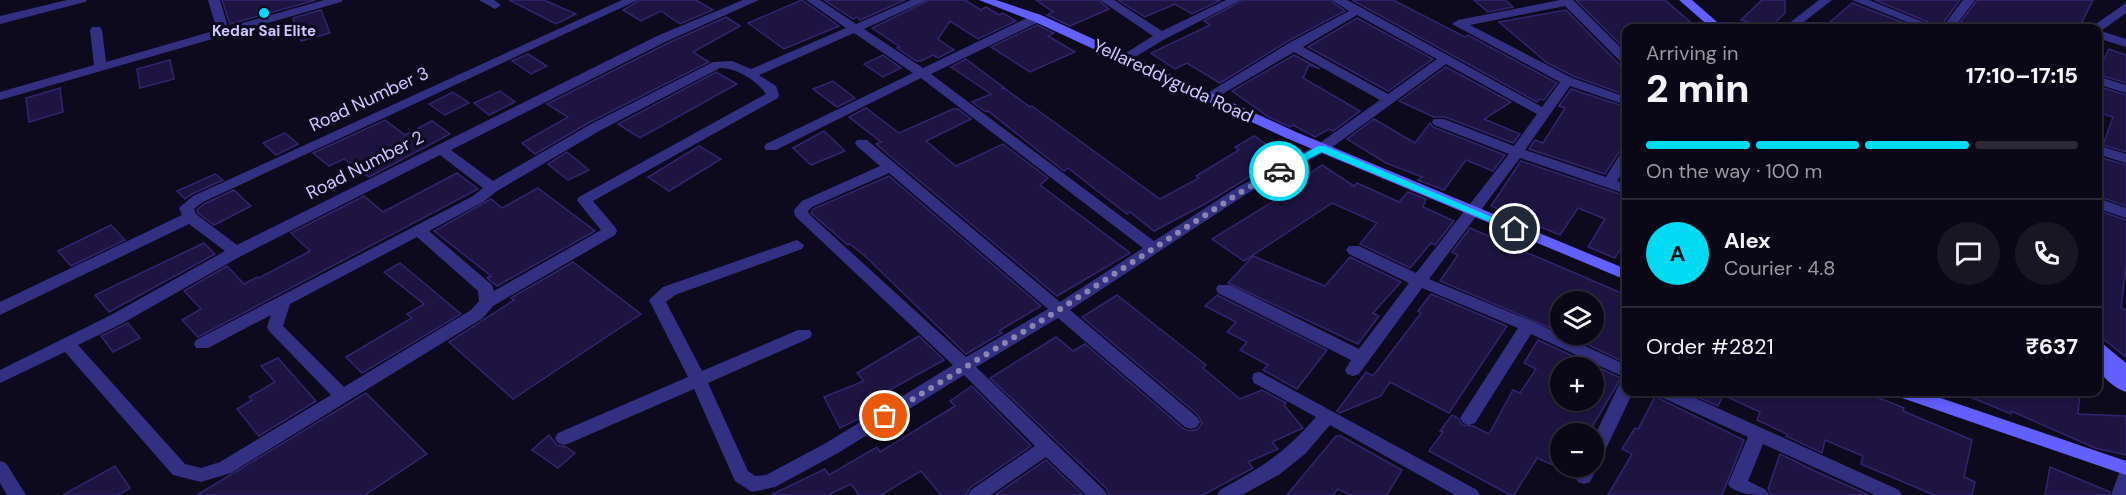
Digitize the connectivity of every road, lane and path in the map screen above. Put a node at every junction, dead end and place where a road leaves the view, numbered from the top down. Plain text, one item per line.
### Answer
1 (81, 0) edge
2 (214, 0) edge
3 (335, 0) edge
4 (632, 0) edge
5 (753, 0) edge
6 (812, 0) edge
7 (921, 0) edge
8 (986, 0) edge
9 (1106, 0) edge
10 (1338, 0) edge
11 (1685, 0) edge
12 (1698, 0) edge
13 (1826, 0) edge
14 (1858, 0) edge
15 (1970, 0) edge
16 (2115, 0) edge
17 (1567, 1) edge
18 (1224, 2) edge
19 (2126, 5) edge
20 (1358, 10) junction
21 (1037, 18) junction
22 (0, 20) edge
23 (1713, 24) edge
24 (1726, 24) edge
25 (1794, 24) edge
26 (1921, 24) edge
27 (1951, 24) edge
28 (2102, 25) edge
29 (855, 28) junction
30 (96, 30) dead end
31 (224, 33) junction
32 (1161, 36) junction
33 (2102, 36) edge
34 (2126, 43) edge
35 (1293, 46) junction
36 (1622, 56) edge
37 (1125, 59) junction
38 (1445, 59) junction
39 (101, 68) junction
40 (922, 73) junction
41 (749, 75) junction
42 (1567, 81) junction
43 (2102, 82) edge
44 (2126, 89) edge
45 (0, 96) edge
46 (1208, 97) junction
47 (1389, 99) junction
48 (1622, 100) edge
49 (1544, 113) junction
50 (1439, 122) dead end
51 (862, 143) dead end
52 (771, 147) dead end
53 (1322, 148) junction
54 (441, 149) junction
55 (2102, 151) edge
56 (1516, 152) junction
57 (2126, 159) edge
58 (1622, 162) edge
59 (890, 167) junction
60 (1609, 183) junction
61 (492, 188) junction
62 (1622, 188) edge
63 (2102, 205) edge
64 (1471, 211) junction
65 (2126, 213) edge
66 (190, 217) junction
67 (418, 230) junction
68 (797, 245) dead end
69 (1153, 248) junction
70 (1354, 250) dead end
71 (236, 252) junction
72 (1622, 273) edge
73 (1419, 281) junction
74 (1224, 289) dead end
75 (284, 300) junction
76 (488, 302) junction
77 (0, 309) edge
78 (1060, 309) junction
79 (1527, 326) junction
80 (804, 334) dead end
81 (67, 344) junction
82 (202, 344) dead end
83 (2102, 361) edge
84 (2102, 363) edge
85 (965, 366) junction
86 (1622, 370) edge
87 (2126, 373) edge
88 (0, 377) edge
89 (1260, 378) dead end
90 (698, 380) junction
91 (2126, 386) edge
92 (342, 396) junction
93 (1622, 396) edge
94 (1676, 396) edge
95 (1917, 396) edge
96 (1326, 417) junction
97 (1469, 418) dead end
98 (1191, 422) dead end
99 (1604, 434) edge
100 (1758, 434) junction
101 (564, 438) dead end
102 (1047, 447) junction
103 (0, 468) edge
104 (2126, 468) edge
105 (2126, 476) edge
106 (1734, 489) edge
107 (17, 495) edge
108 (977, 495) edge
109 (1098, 495) edge
110 (1226, 495) edge
111 (1470, 495) edge
112 (1760, 495) edge
113 (1893, 495) edge
114 (2120, 495) edge

1 - 22 street
2 - 31 street
3 - 31 street
4 - 66 street, Road Number 3
5 - 54 street, Road Number 2
6 - 29 street
7 - 29 street
8 - 21 street, Yellareddyguda Road
9 - 32 street
10 - 20 street
11 - 23 street
12 - 24 street
13 - 25 street
14 - 26 street
15 - 27 street
16 - 19 street
17 - 36 street
17 - 42 street
18 - 32 street
19 - 28 street
20 - 35 street
20 - 38 street
21 - 37 street, Yellareddyguda Road
21 - 40 street
29 - 40 street
29 - 41 street
30 - 39 street
31 - 39 street
32 - 37 street
33 - 34 street
35 - 46 street
35 - 47 street
37 - 46 street, Yellareddyguda Road
38 - 47 street
38 - 49 street
39 - 45 street
40 - 52 street
40 - 69 street
41 - 61 street
41 - 76 street
42 - 48 street
42 - 49 street
43 - 44 street
46 - 53 street, Yellareddyguda Road
47 - 53 street
49 - 56 street
50 - 56 street
51 - 59 street
53 - 64 street, Yellareddyguda Road
53 - 69 street
54 - 61 street
54 - 71 street, Road Number 2
55 - 57 street
56 - 60 street
56 - 64 street
58 - 60 street
59 - 78 street
59 - 85 street
60 - 62 street
61 - 67 street
63 - 65 street
64 - 72 street, Yellareddyguda Road
64 - 73 street
66 - 71 street
66 - 77 street
67 - 75 street
67 - 76 street
68 - 90 street
69 - 78 street
70 - 73 street
71 - 81 street, Road Number 2
73 - 74 street
73 - 79 street
75 - 82 street
75 - 92 street
76 - 92 street
78 - 85 street
78 - 98 street
79 - 86 street
79 - 97 street
80 - 90 street
81 - 88 street, Road Number 2
81 - 92 street
83 - 87 street
84 - 91 street
85 - 90 street
85 - 102 street
89 - 96 street
90 - 101 street
93 - 99 street
94 - 100 street
95 - 104 street
96 - 110 street
96 - 111 street
100 - 106 street
100 - 113 street
102 - 108 street
102 - 109 street
103 - 107 street
105 - 114 street
106 - 112 street

